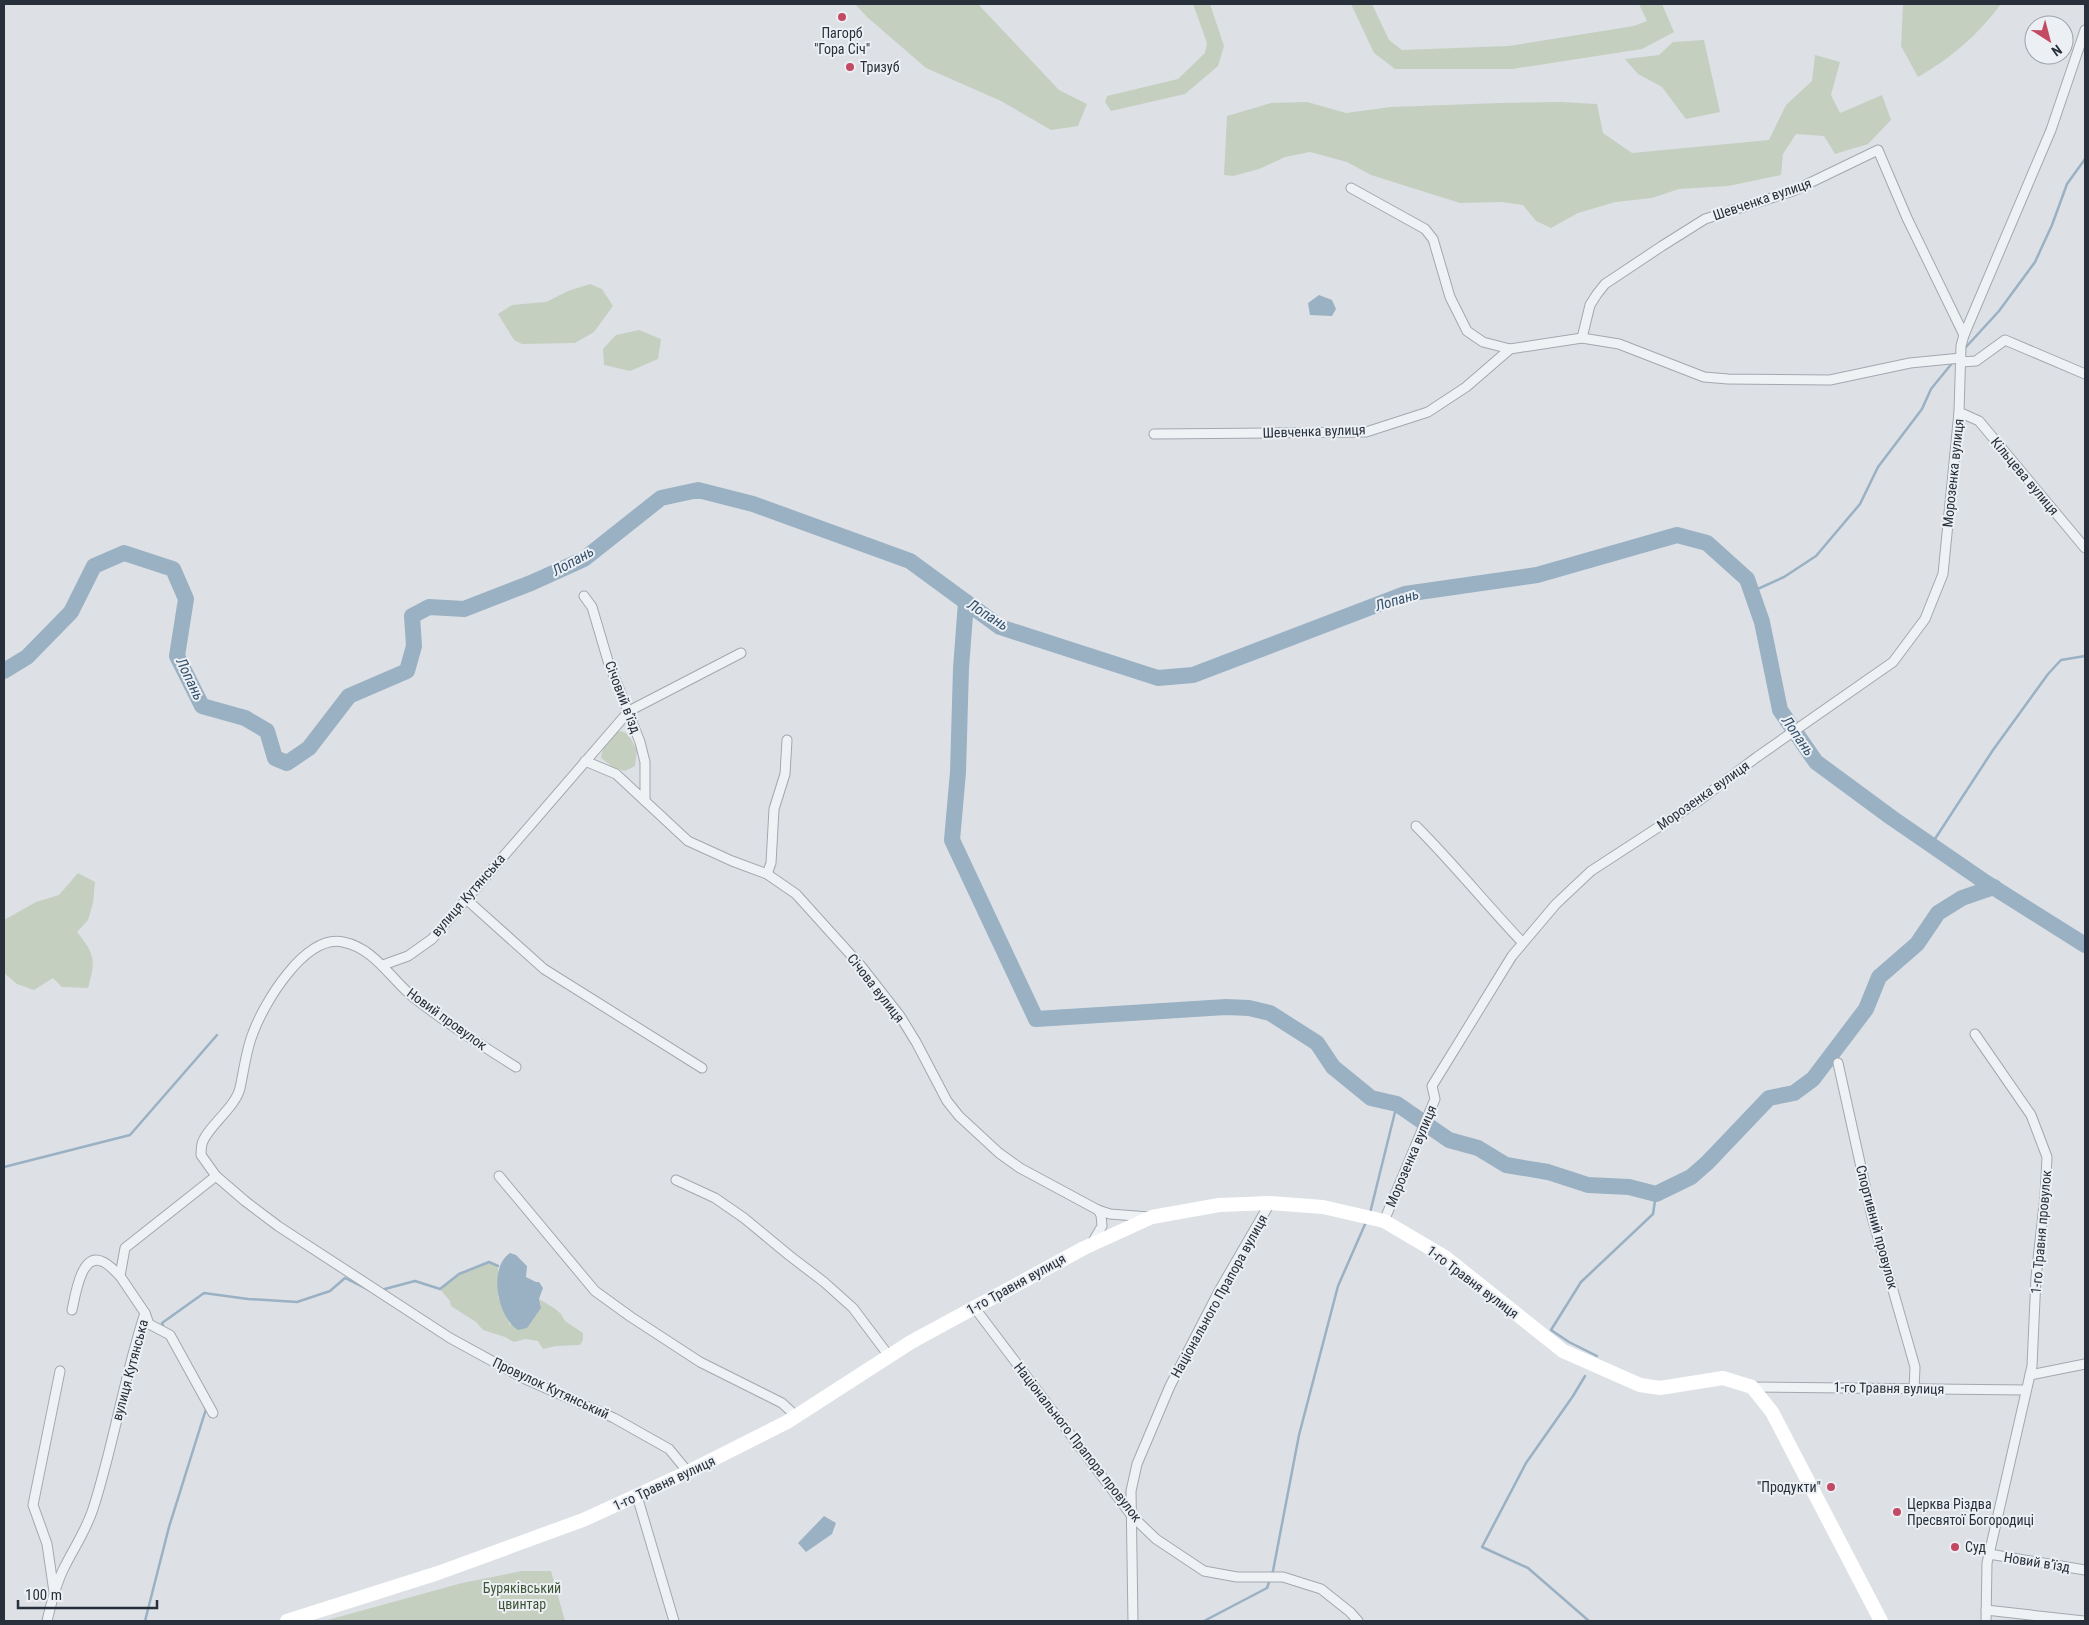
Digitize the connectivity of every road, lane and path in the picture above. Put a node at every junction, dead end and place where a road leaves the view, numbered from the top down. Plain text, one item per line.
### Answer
1 (2085, 30) edge
2 (1351, 188) dead end
3 (1964, 335) junction
4 (1582, 338) junction
5 (1510, 349) junction
6 (1961, 360) junction
7 (2085, 374) edge
8 (1959, 412) junction
9 (1154, 434) dead end
10 (2085, 548) edge
11 (584, 596) dead end
12 (741, 653) dead end
13 (629, 711) junction
14 (787, 740) dead end
15 (585, 761) junction
16 (645, 801) junction
17 (1416, 826) dead end
18 (767, 874) junction
19 (466, 899) junction
20 (1522, 942) junction
21 (383, 965) junction
22 (1975, 1034) dead end
23 (1838, 1063) dead end
24 (516, 1067) dead end
25 (702, 1068) dead end
26 (216, 1176) junction
27 (499, 1176) dead end
28 (676, 1180) dead end
29 (1270, 1203) junction
30 (1098, 1210) junction
31 (1152, 1217) junction
32 (1384, 1221) junction
33 (1090, 1245) junction
34 (120, 1276) junction
35 (974, 1307) junction
36 (72, 1310) dead end
37 (145, 1313) junction
38 (889, 1356) junction
39 (2085, 1364) edge
40 (60, 1371) dead end
41 (2030, 1374) junction
42 (1752, 1387) junction
43 (1914, 1390) junction
44 (2025, 1390) junction
45 (213, 1414) dead end
46 (796, 1416) junction
47 (688, 1472) junction
48 (637, 1496) junction
49 (1132, 1516) junction
50 (1989, 1554) junction
51 (2085, 1570) edge
52 (54, 1593) junction
53 (1986, 1610) junction
54 (47, 1621) edge
55 (288, 1621) edge
56 (674, 1621) edge
57 (1133, 1621) edge
58 (1358, 1621) edge
59 (1881, 1621) edge
60 (1986, 1621) edge
61 (2084, 1621) edge

1 - 3 street
2 - 5 street
3 - 4 street, Шевченка вулиця
3 - 6 street
4 - 5 street
4 - 6 street
5 - 9 street, Шевченка вулиця
6 - 7 street
6 - 8 street, Морозенка вулиця
8 - 10 street, Кільцева вулиця
8 - 20 street, Морозенка вулиця
11 - 13 street, Січовий в’їзд
12 - 13 street, вулиця Кутянська
13 - 15 street, вулиця Кутянська
13 - 16 street, Січовий в’їзд
14 - 18 street
15 - 16 street, Січова вулиця
15 - 19 street, вулиця Кутянська
16 - 18 street, Січова вулиця
17 - 20 street
18 - 30 street, Січова вулиця
19 - 21 street, вулиця Кутянська
19 - 25 street
20 - 32 street, Морозенка вулиця
21 - 24 street, Новий провулок
21 - 26 street
22 - 41 street, 1-го Травня провулок
23 - 43 street, Спортивний провулок
26 - 34 street
26 - 47 street, Провулок Кутянський
27 - 46 street
28 - 38 street
29 - 31 street, 1-го Травня вулиця
29 - 32 street, 1-го Травня вулиця
29 - 49 street, Національного Прапора вулиця
30 - 31 street, Січова вулиця
30 - 33 street
31 - 33 street, 1-го Травня вулиця
32 - 42 street, 1-го Травня вулиця
33 - 35 street, 1-го Травня вулиця
34 - 36 street, вулиця Кутянська
34 - 37 street, вулиця Кутянська
35 - 38 street, 1-го Травня вулиця
35 - 49 street, Національного Прапора провулок
37 - 45 street
37 - 52 street, вулиця Кутянська
38 - 46 street, 1-го Травня вулиця
39 - 41 street
40 - 52 street
41 - 44 street, 1-го Травня провулок
42 - 43 street, 1-го Травня вулиця
42 - 59 street
43 - 44 street, 1-го Травня вулиця
44 - 50 street, 1-го Травня провулок
46 - 47 street, 1-го Травня вулиця
47 - 48 street, 1-го Травня вулиця
48 - 55 street, 1-го Травня вулиця
48 - 56 street
49 - 57 street, Національного Прапора вулиця
49 - 58 street, Національного Прапора провулок
50 - 51 street, Новий в’їзд
50 - 53 street, 1-го Травня провулок
52 - 54 street, вулиця Кутянська
53 - 60 street, 1-го Травня провулок
53 - 61 street

